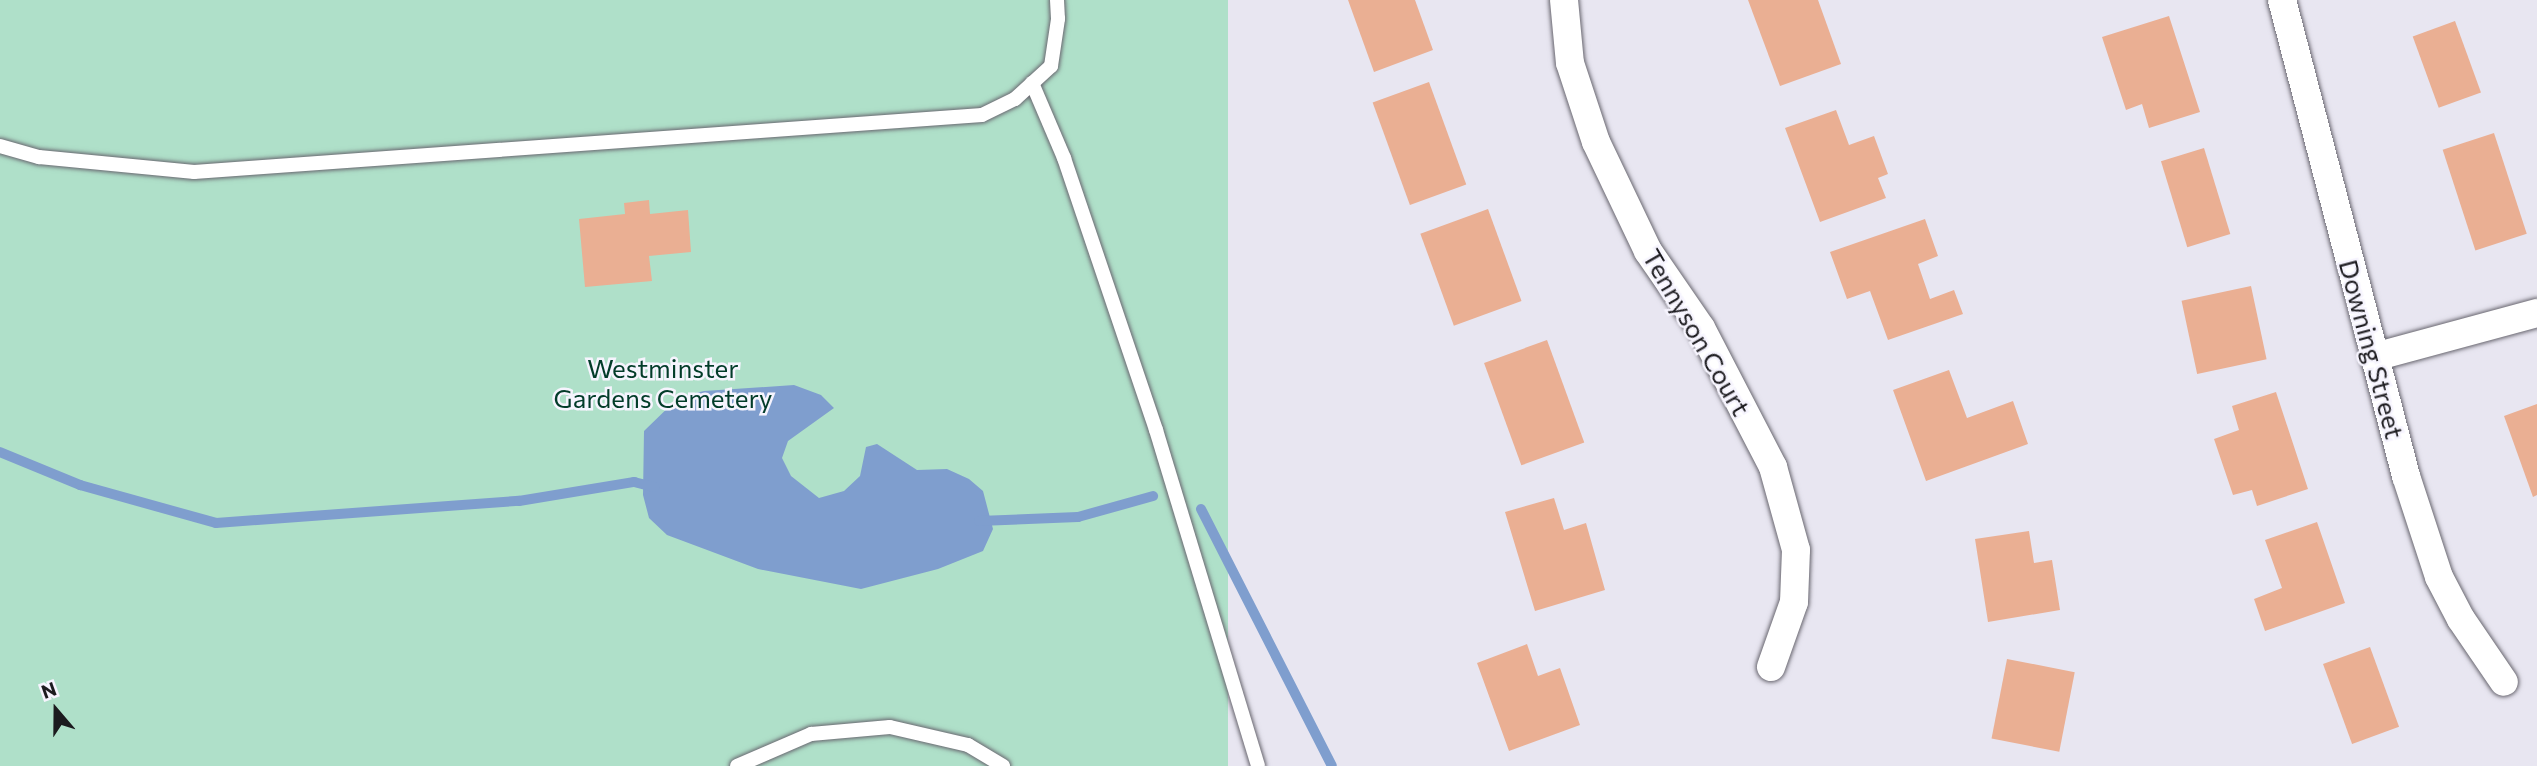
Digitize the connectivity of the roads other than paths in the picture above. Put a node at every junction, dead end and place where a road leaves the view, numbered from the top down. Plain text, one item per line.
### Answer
1 (1057, 0) edge
2 (1564, 0) edge
3 (2282, 0) edge
4 (1032, 83) junction
5 (0, 146) edge
6 (2537, 313) edge
7 (2374, 357) junction
8 (1771, 667) dead end
9 (2504, 682) dead end
10 (737, 766) edge
11 (1003, 766) edge
12 (1258, 766) edge

1 - 4 lane
2 - 8 street, Tennyson Court
3 - 7 street, Downing Street
4 - 5 lane
4 - 12 lane
6 - 7 street
7 - 9 street, Downing Street
10 - 11 lane

